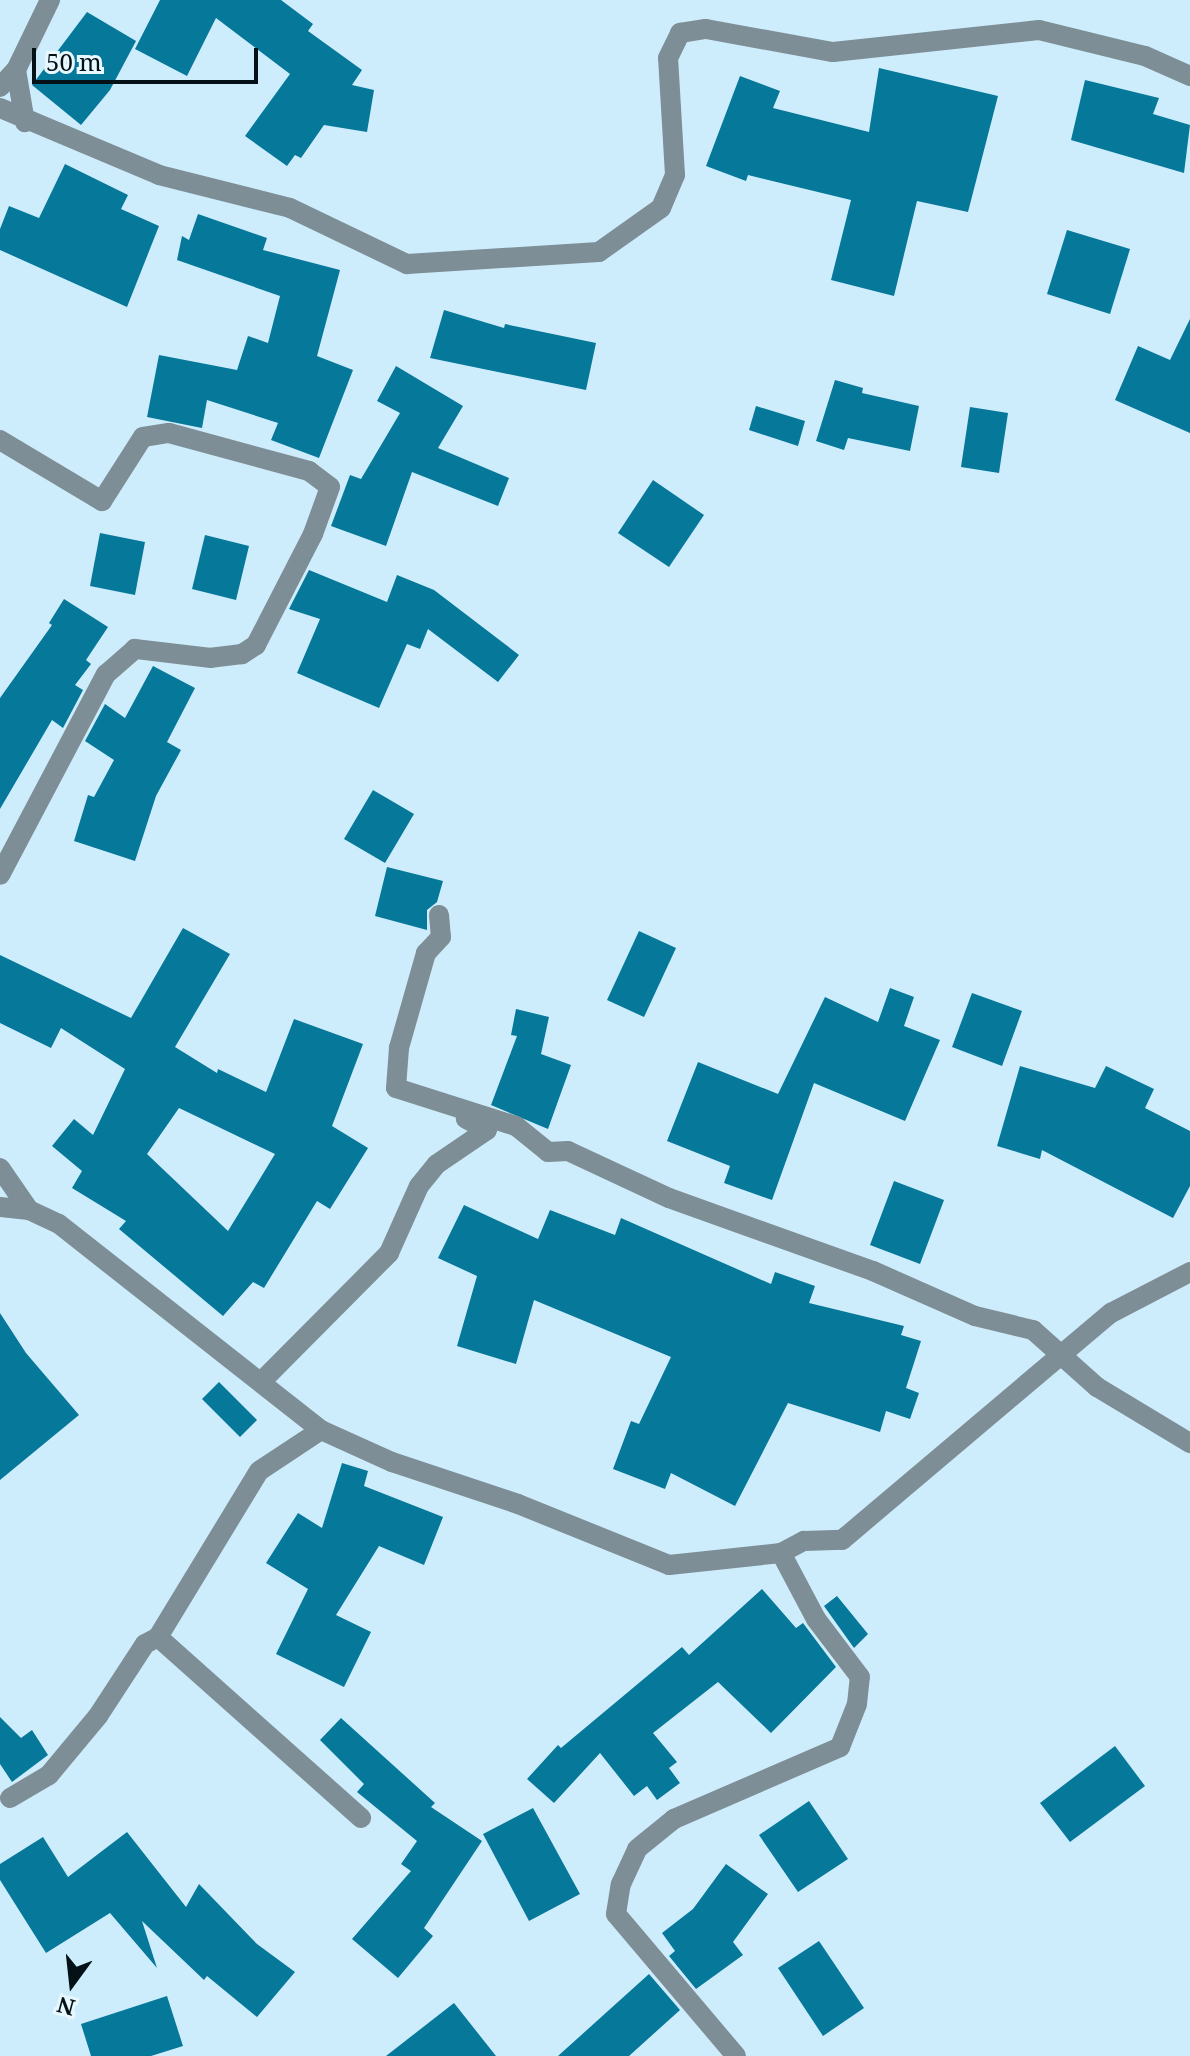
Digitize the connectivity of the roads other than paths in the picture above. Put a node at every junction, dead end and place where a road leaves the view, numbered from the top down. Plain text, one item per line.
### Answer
1 (50, 0) edge
2 (16, 70) junction
3 (1190, 76) edge
4 (0, 87) edge
5 (0, 108) edge
6 (25, 122) junction
7 (0, 440) edge
8 (0, 875) edge
9 (439, 915) dead end
10 (396, 1088) junction
11 (0, 1168) edge
12 (0, 1207) edge
13 (29, 1210) junction
14 (1190, 1272) edge
15 (1063, 1353) junction
16 (261, 1382) junction
17 (321, 1430) junction
18 (1190, 1443) edge
19 (781, 1553) junction
20 (158, 1637) junction
21 (10, 1798) dead end
22 (361, 1818) dead end
23 (736, 2056) edge

1 - 2 street
2 - 4 street
2 - 6 street
3 - 6 street
5 - 6 street
7 - 8 street
9 - 10 street
10 - 15 street
10 - 16 street
11 - 13 street
12 - 13 street
13 - 16 street
14 - 15 street
15 - 18 street
15 - 19 street
16 - 17 street
17 - 19 street
17 - 20 street
19 - 23 street
20 - 21 street
20 - 22 street

